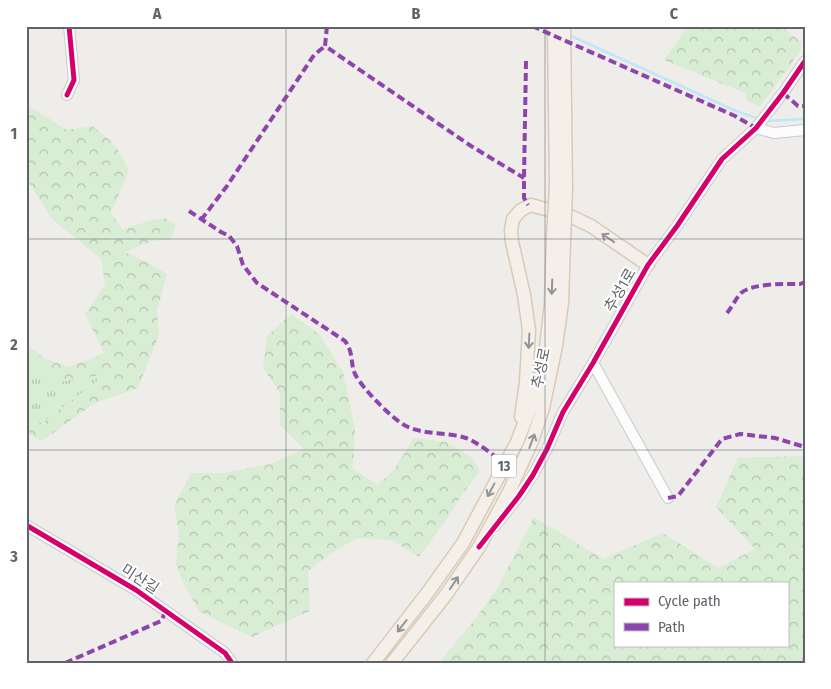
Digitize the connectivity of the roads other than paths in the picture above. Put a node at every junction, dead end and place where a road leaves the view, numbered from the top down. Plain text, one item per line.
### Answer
1 (69, 26) edge
2 (554, 26) edge
3 (564, 26) edge
4 (560, 56) junction
5 (805, 61) edge
6 (67, 95) dead end
7 (757, 125) junction
8 (805, 130) edge
9 (559, 241) junction
10 (648, 265) junction
11 (593, 363) junction
12 (517, 442) junction
13 (668, 498) dead end
14 (26, 525) edge
15 (479, 547) junction
16 (232, 663) edge
17 (373, 663) edge
18 (392, 663) edge

1 - 6 street
2 - 4 main road, 추성로 / 13
3 - 4 main road, 추성로 / 13
4 - 9 main road, 추성로 / 13, bridge
5 - 7 street, 추성1로
7 - 8 street
7 - 10 street, 추성1로
9 -> 12 main road, 추성로 / 13
15 -> 9 main road, 추성로 / 13
10 - 11 street, 추성1로
10 -> 12 main road
11 - 13 street
11 - 15 street, 추성1로
12 -> 17 main road, 추성로 / 13
14 - 16 street, 미산길
18 -> 15 main road, 추성로 / 13

